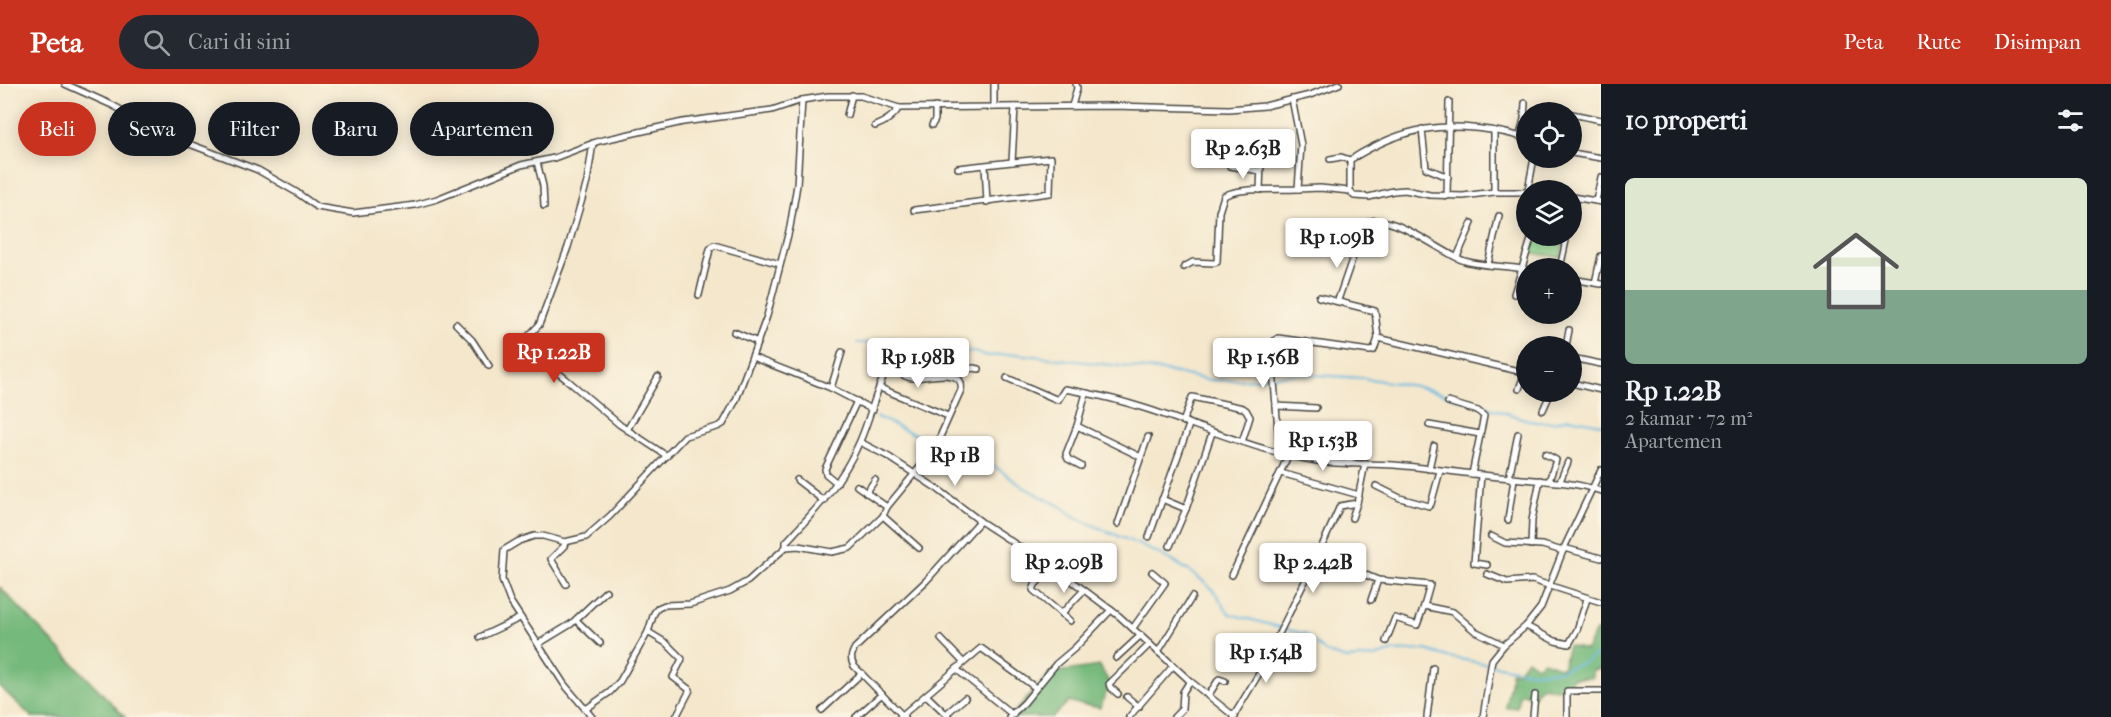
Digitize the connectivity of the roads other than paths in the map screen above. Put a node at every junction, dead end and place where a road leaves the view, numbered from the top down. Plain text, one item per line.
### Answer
1 (65, 84) edge
2 (994, 84) edge
3 (1076, 84) edge
4 (1339, 84) edge
5 (852, 95) junction
6 (1292, 99) junction
7 (802, 100) junction
8 (1449, 102) dead end
9 (1015, 106) junction
10 (1072, 106) junction
11 (935, 107) junction
12 (994, 107) junction
13 (899, 108) junction
14 (847, 115) dead end
15 (1582, 116) edge
16 (1601, 120) edge
17 (932, 124) dead end
18 (875, 126) dead end
19 (1448, 128) junction
20 (1422, 129) junction
21 (1494, 131) junction
22 (1516, 135) edge
23 (593, 143) junction
24 (1582, 155) edge
25 (1601, 158) edge
26 (1330, 159) dead end
27 (1350, 160) junction
28 (537, 162) junction
29 (1012, 162) junction
30 (1261, 163) dead end
31 (985, 166) junction
32 (1230, 166) dead end
33 (958, 168) dead end
34 (1260, 171) junction
35 (1448, 177) junction
36 (1601, 177) edge
37 (1298, 189) junction
38 (1260, 190) junction
39 (1350, 191) junction
40 (1516, 191) edge
41 (1494, 192) junction
42 (1447, 195) junction
43 (1582, 199) edge
44 (1599, 201) edge
45 (987, 202) junction
46 (544, 206) dead end
47 (914, 210) dead end
48 (1499, 216) dead end
49 (1472, 223) dead end
50 (1601, 256) edge
51 (1457, 257) junction
52 (780, 264) junction
53 (1488, 264) junction
54 (1184, 267) dead end
55 (1516, 268) edge
56 (1582, 281) edge
57 (1598, 283) edge
58 (1516, 289) edge
59 (1514, 294) dead end
60 (699, 295) dead end
61 (1319, 297) dead end
62 (1338, 300) junction
63 (456, 324) dead end
64 (1569, 330) dead end
65 (734, 332) dead end
66 (1568, 336) edge
67 (1378, 338) junction
68 (758, 342) junction
69 (842, 352) dead end
70 (752, 357) junction
71 (1582, 360) edge
72 (1601, 364) edge
73 (489, 366) dead end
74 (979, 369) dead end
75 (1516, 370) edge
76 (949, 375) junction
77 (658, 377) dead end
78 (1007, 378) dead end
79 (1582, 385) edge
80 (831, 388) junction
81 (880, 388) junction
82 (1601, 390) edge
83 (1086, 393) junction
84 (857, 401) junction
85 (1448, 402) dead end
86 (1547, 402) edge
87 (1276, 406) junction
88 (1316, 408) dead end
89 (873, 410) junction
90 (1543, 410) dead end
91 (948, 416) junction
92 (1183, 422) junction
93 (1189, 425) junction
94 (1429, 425) dead end
95 (1077, 426) junction
96 (1349, 426) dead end
97 (627, 430) junction
98 (1212, 433) junction
99 (1480, 434) junction
100 (1518, 434) dead end
101 (1148, 437) dead end
102 (860, 442) junction
103 (1242, 442) junction
104 (1434, 447) dead end
105 (1280, 454) junction
106 (1545, 454) dead end
107 (667, 456) junction
108 (1288, 456) junction
109 (1141, 457) junction
110 (1568, 462) dead end
111 (1349, 464) junction
112 (1365, 464) junction
113 (1081, 465) dead end
114 (1429, 469) junction
115 (1601, 470) edge
116 (1440, 471) junction
117 (1281, 472) junction
118 (916, 474) junction
119 (1472, 474) junction
120 (1481, 475) junction
121 (1512, 478) junction
122 (797, 480) dead end
123 (874, 480) dead end
124 (1540, 480) junction
125 (1549, 481) junction
126 (1560, 481) junction
127 (837, 483) junction
128 (857, 486) dead end
129 (1376, 486) dead end
130 (1592, 488) junction
131 (1601, 491) edge
132 (866, 493) junction
133 (1359, 495) junction
134 (1162, 499) junction
135 (824, 501) junction
136 (1357, 503) junction
137 (887, 507) junction
138 (1186, 509) junction
139 (883, 516) junction
140 (1352, 518) dead end
141 (1508, 520) dead end
142 (980, 521) junction
143 (1118, 524) dead end
144 (1491, 536) dead end
145 (1149, 537) dead end
146 (566, 542) junction
147 (1531, 545) junction
148 (1170, 546) dead end
149 (786, 548) junction
150 (919, 548) dead end
151 (1563, 550) junction
152 (1318, 555) junction
153 (1601, 558) edge
154 (1487, 565) dead end
155 (1052, 566) junction
156 (1152, 572) dead end
157 (1487, 574) dead end
158 (1232, 575) dead end
159 (1378, 580) junction
160 (566, 584) dead end
161 (1550, 586) junction
162 (1084, 590) junction
163 (606, 591) dead end
164 (1192, 597) dead end
165 (1587, 599) junction
166 (1371, 600) dead end
167 (1601, 602) edge
168 (1424, 606) junction
169 (1111, 610) junction
170 (1061, 614) junction
171 (520, 618) junction
172 (576, 620) junction
173 (1070, 621) dead end
174 (1526, 626) junction
175 (1133, 628) junction
176 (648, 632) junction
177 (1141, 635) junction
178 (480, 636) dead end
179 (941, 639) dead end
180 (1386, 641) dead end
181 (600, 643) dead end
182 (538, 644) junction
183 (1150, 644) junction
184 (1504, 645) junction
185 (1158, 652) junction
186 (1116, 658) dead end
187 (963, 662) junction
188 (1173, 666) junction
189 (1433, 668) dead end
190 (956, 669) junction
191 (862, 673) junction
192 (1190, 681) junction
193 (1226, 681) dead end
194 (1036, 688) junction
195 (1601, 691) edge
196 (882, 694) junction
197 (1118, 694) dead end
198 (926, 695) junction
199 (1535, 695) dead end
200 (1208, 696) junction
201 (1127, 697) dead end
202 (965, 698) dead end
203 (1139, 707) junction
204 (586, 709) junction
205 (822, 710) dead end
206 (902, 716) edge
207 (948, 716) edge
208 (1011, 716) edge
209 (592, 717) edge
210 (676, 717) edge
211 (855, 717) edge
212 (1129, 717) edge
213 (1174, 717) edge
214 (1234, 717) edge
215 (1427, 717) edge
216 (1483, 717) edge
217 (1533, 717) edge
218 (1567, 717) edge

1 - 28 street
2 - 12 street
3 - 10 street
4 - 6 street
5 - 7 street
5 - 13 street
5 - 14 street
6 - 10 street
6 - 37 street
7 - 23 street
7 - 52 street
8 - 19 street
9 - 10 street
9 - 12 street
9 - 29 street
11 - 12 street
11 - 13 street
11 - 17 street
13 - 18 street
15 - 16 street
19 - 20 street
19 - 21 street
19 - 35 street
20 - 27 street
20 - 35 street
21 - 22 street
21 - 41 street
23 - 28 street
23 - 97 street
24 - 25 street
26 - 27 street
27 - 39 street
28 - 46 street
29 - 31 street
29 - 45 street
30 - 34 street
31 - 33 street
31 - 45 street
32 - 34 street
34 - 38 street
35 - 42 street
36 - 44 street
37 - 38 street
37 - 39 street
38 - 54 street
39 - 42 street
40 - 41 street
41 - 42 street
43 - 44 street
45 - 47 street
48 - 53 street
49 - 51 street
50 - 57 street
51 - 53 street
51 - 62 street
52 - 60 street
52 - 68 street
53 - 55 street
56 - 57 street
58 - 59 street
61 - 62 street
62 - 67 street
63 - 73 street
64 - 66 street
65 - 68 street
67 - 75 street
67 - 87 street
68 - 70 street
69 - 80 street
70 - 80 street
70 - 107 street
71 - 72 street
74 - 76 street
76 - 81 street
76 - 91 street
77 - 97 street
78 - 83 street
79 - 82 street
80 - 84 street
81 - 89 street
81 - 91 street
83 - 92 street
83 - 95 street
84 - 89 street
84 - 127 street
85 - 99 street
86 - 90 street
87 - 88 street
87 - 105 street
89 - 102 street
91 - 118 street
92 - 93 street
92 - 103 street
93 - 98 street
93 - 134 street
94 - 99 street
95 - 109 street
95 - 113 street
96 - 111 street
97 - 107 street
98 - 103 street
98 - 138 street
99 - 119 street
100 - 121 street
101 - 109 street
102 - 118 street
102 - 127 street
103 - 105 street
104 - 114 street
105 - 108 street
106 - 125 street
107 - 146 street
108 - 111 street
108 - 117 street
109 - 143 street
110 - 126 street
111 - 112 street
112 - 114 street
112 - 133 street
114 - 116 street
115 - 130 street
116 - 119 street
116 - 129 street
117 - 133 street
117 - 158 street
118 - 137 street
118 - 142 street
119 - 120 street
120 - 121 street
120 - 154 street
121 - 124 street
121 - 141 street
122 - 135 street
123 - 132 street
124 - 125 street
124 - 147 street
125 - 126 street
126 - 130 street
127 - 135 street
128 - 132 street
130 - 131 street
130 - 151 street
132 - 137 street
133 - 136 street
134 - 138 street
134 - 145 street
135 - 149 street
136 - 140 street
136 - 152 street
137 - 139 street
138 - 148 street
139 - 149 street
139 - 150 street
142 - 155 street
142 - 191 street
144 - 147 street
146 - 160 street
146 - 171 street
147 - 151 street
149 - 176 street
151 - 153 street
151 - 161 street
152 - 159 street
152 - 214 street
155 - 162 street
155 - 170 street
156 - 175 street
157 - 161 street
159 - 166 street
159 - 168 street
161 - 165 street
161 - 174 street
162 - 169 street
162 - 170 street
163 - 172 street
164 - 185 street
165 - 167 street
165 - 174 street
168 - 180 street
168 - 184 street
169 - 175 street
169 - 194 street
170 - 173 street
171 - 178 street
171 - 182 street
172 - 181 street
172 - 182 street
174 - 184 street
175 - 177 street
176 - 204 street
176 - 210 street
177 - 183 street
177 - 186 street
179 - 187 street
182 - 204 street
183 - 185 street
183 - 197 street
184 - 216 street
185 - 188 street
187 - 190 street
187 - 194 street
188 - 192 street
188 - 203 street
189 - 215 street
190 - 198 street
190 - 208 street
191 - 196 street
191 - 205 street
192 - 200 street
192 - 213 street
193 - 200 street
194 - 208 street
195 - 218 street
196 - 206 street
196 - 211 street
198 - 206 street
198 - 207 street
199 - 217 street
200 - 214 street
201 - 203 street
202 - 207 street
203 - 212 street
204 - 209 street

